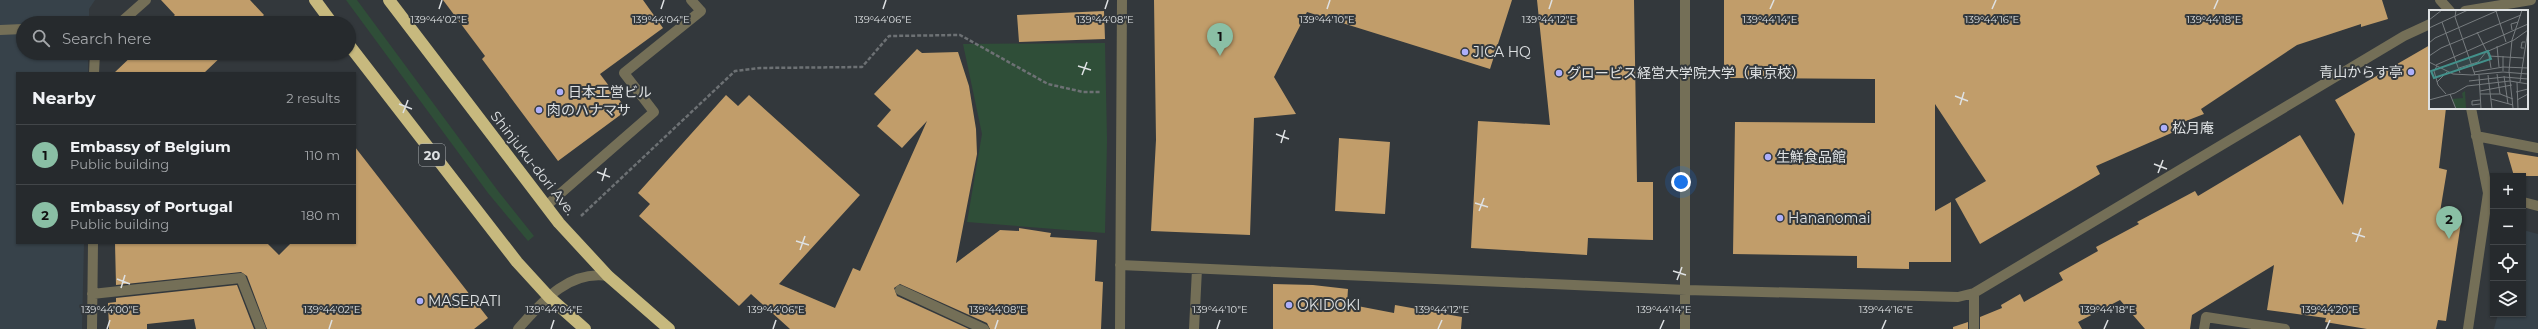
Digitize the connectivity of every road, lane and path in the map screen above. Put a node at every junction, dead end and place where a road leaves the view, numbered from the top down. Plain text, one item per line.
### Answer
1 (146, 0) edge
2 (315, 0) edge
3 (389, 0) edge
4 (691, 0) edge
5 (1122, 0) edge
6 (1685, 0) edge
7 (2440, 0) edge
8 (2531, 0) edge
9 (2449, 10) edge
10 (2471, 10) edge
11 (128, 16) edge
12 (327, 16) edge
13 (2429, 24) edge
14 (16, 29) edge
15 (0, 30) edge
16 (356, 54) edge
17 (95, 60) edge
18 (94, 72) edge
19 (1121, 92) junction
20 (2471, 109) edge
21 (2476, 136) junction
22 (2538, 148) edge
23 (2490, 194) edge
24 (2526, 203) edge
25 (546, 206) junction
26 (2538, 206) edge
27 (580, 216) dead end
28 (93, 244) edge
29 (1120, 265) junction
30 (1197, 269) junction
31 (608, 276) junction
32 (900, 290) dead end
33 (1686, 290) junction
34 (1974, 293) junction
35 (92, 294) junction
36 (549, 297) junction
37 (92, 329) edge
38 (261, 329) edge
39 (518, 329) edge
40 (584, 329) edge
41 (669, 329) edge
42 (984, 329) edge
43 (1120, 329) edge
44 (1194, 329) edge
45 (1685, 329) edge
46 (1974, 329) edge
47 (2204, 329) edge
48 (2285, 329) edge
49 (2468, 329) edge

1 - 11 street
2 - 12 highway
3 - 25 highway, Shinjuku-dori Ave.
4 - 25 street
5 - 19 street
6 - 33 street
7 - 9 street
8 - 10 street
13 - 34 street
14 - 15 street
16 - 36 highway, 20
17 - 18 street
19 - 27 path
19 - 29 street
20 - 21 street
21 - 22 street
21 - 23 street
23 - 49 street
24 - 26 street
25 - 31 highway, Shinjuku-dori Ave.
28 - 35 street
29 - 30 street
29 - 43 street
30 - 33 street
30 - 44 street
31 - 36 street
31 - 41 highway, Shinjuku-dori Ave.
32 - 42 street
33 - 34 street
33 - 45 street
34 - 46 street
35 - 37 street
35 - 38 street
36 - 39 street
36 - 40 highway, 20
47 - 48 street

